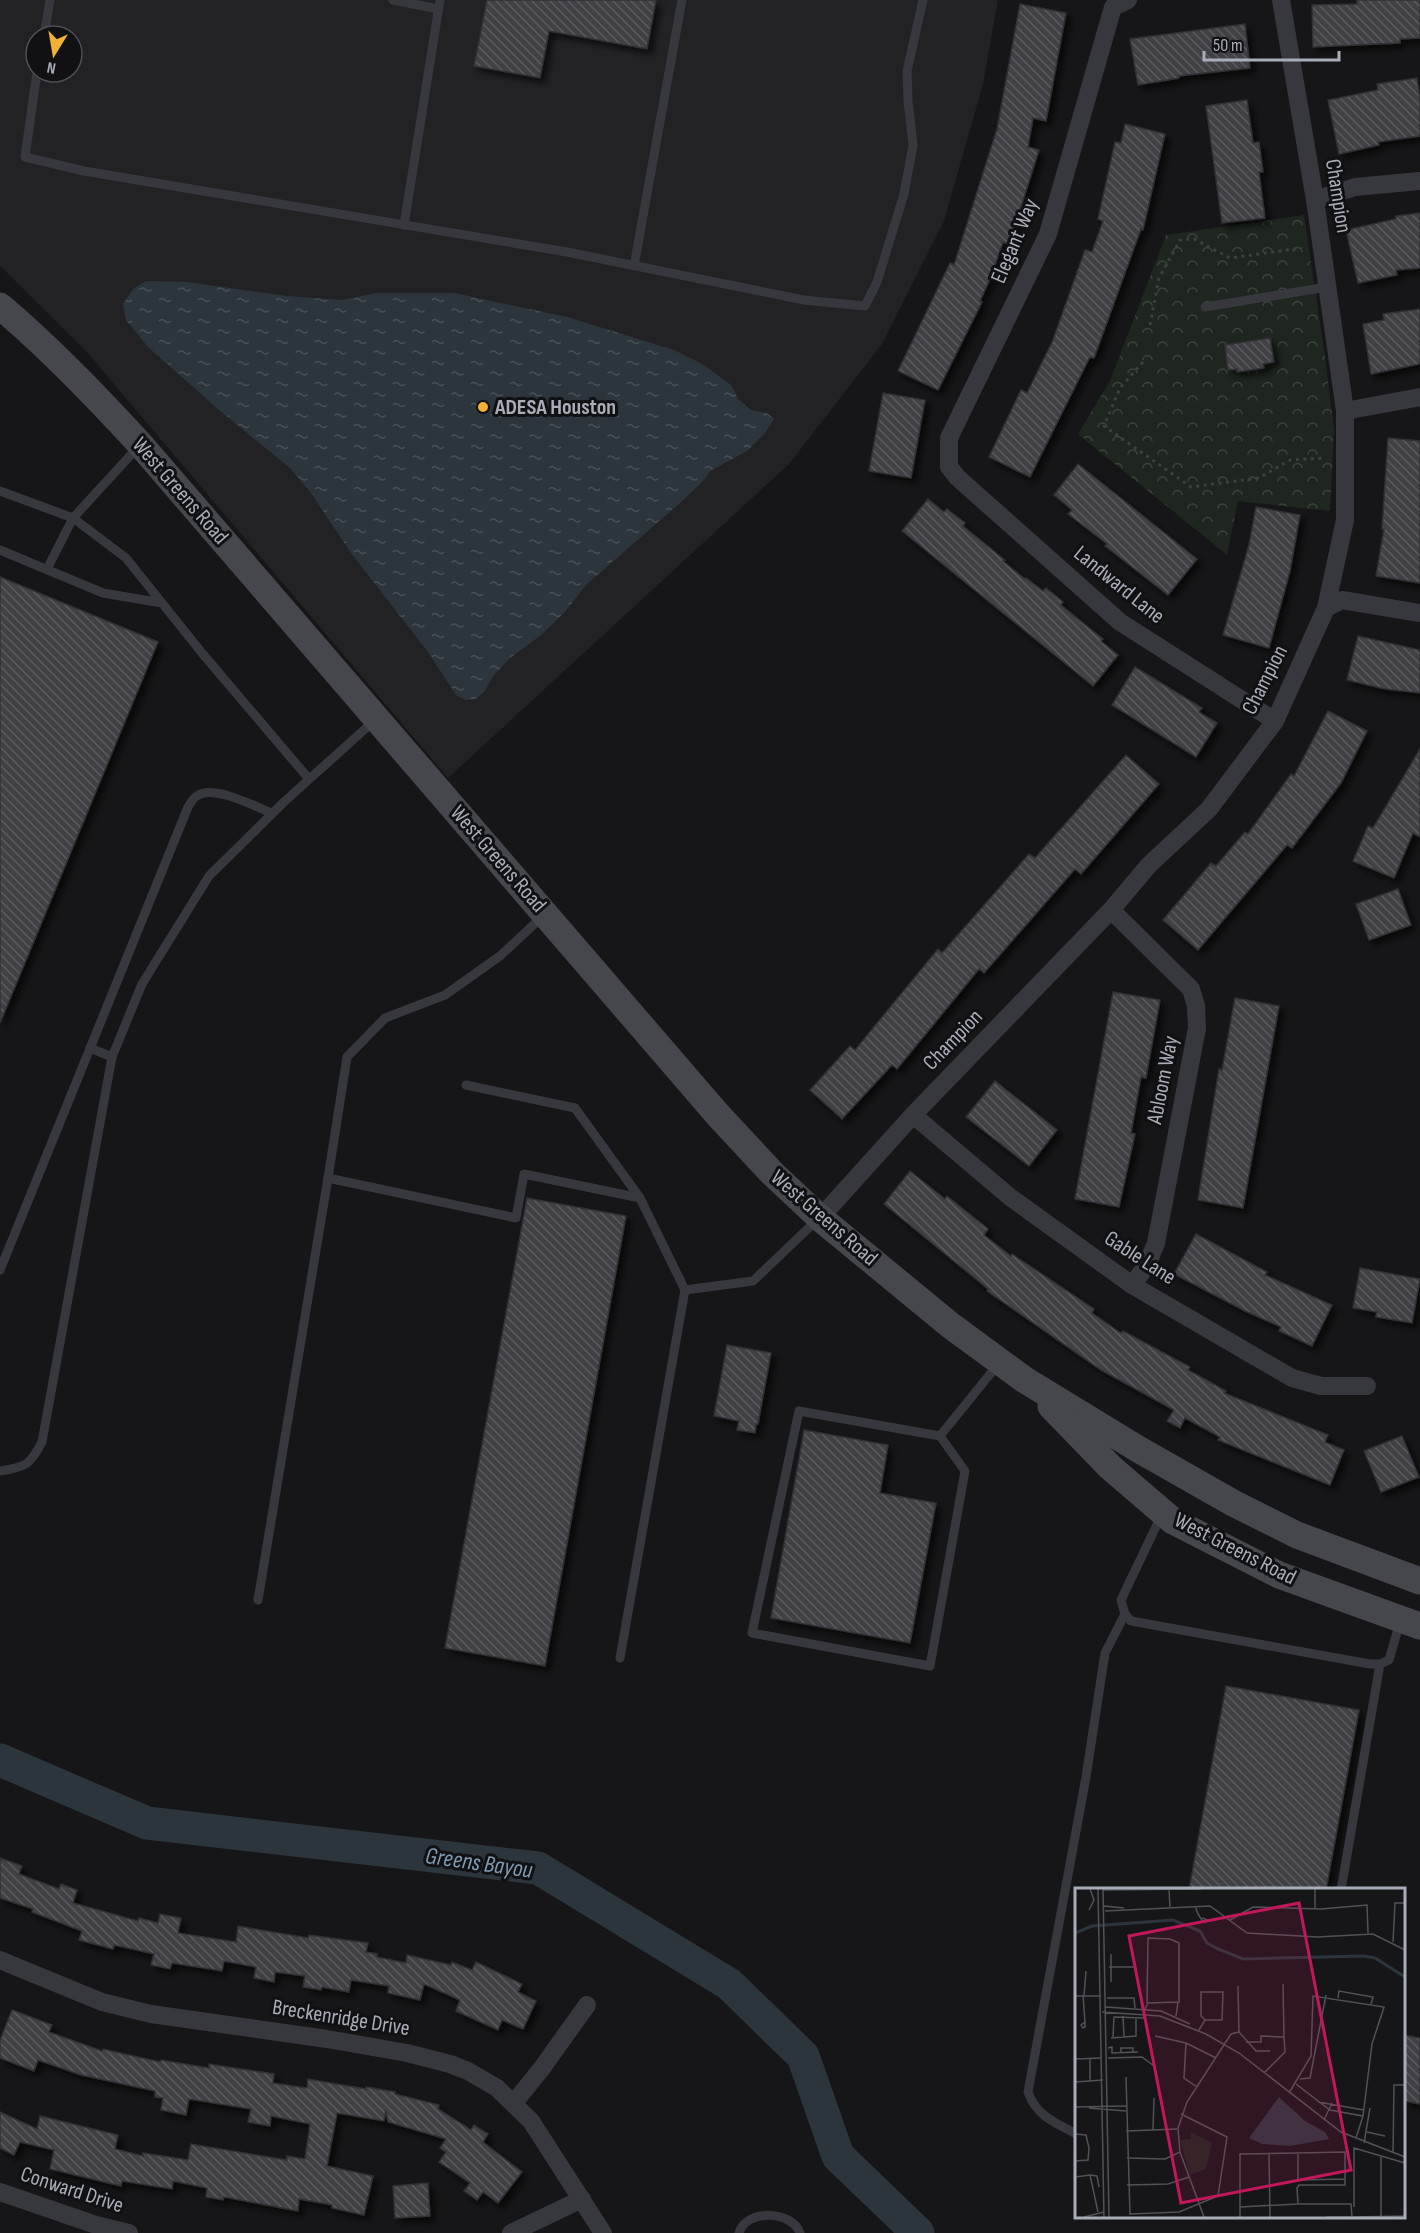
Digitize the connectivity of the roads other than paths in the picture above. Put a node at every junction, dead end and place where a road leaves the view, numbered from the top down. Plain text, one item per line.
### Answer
1 (50, 0) edge
2 (393, 0) edge
3 (682, 0) edge
4 (923, 0) edge
5 (1128, 0) edge
6 (1281, 0) edge
7 (439, 4) edge
8 (46, 24) edge
9 (35, 84) edge
10 (1420, 181) edge
11 (1315, 200) junction
12 (404, 225) junction
13 (634, 266) junction
14 (1327, 288) junction
15 (0, 306) edge
16 (1205, 307) dead end
17 (1420, 397) edge
18 (1345, 411) junction
19 (140, 444) junction
20 (949, 467) joint
21 (0, 491) edge
22 (73, 518) junction
23 (0, 550) edge
24 (47, 569) junction
25 (162, 603) junction
26 (1326, 608) junction
27 (1420, 613) edge
28 (377, 718) junction
29 (1275, 721) junction
30 (309, 779) junction
31 (272, 813) junction
32 (1111, 910) junction
33 (546, 914) junction
34 (90, 1048) junction
35 (112, 1057) junction
36 (466, 1084) dead end
37 (913, 1115) junction
38 (328, 1178) junction
39 (640, 1198) junction
40 (820, 1218) junction
41 (0, 1270) edge
42 (1132, 1285) junction
43 (685, 1290) junction
44 (1000, 1362) junction
45 (1026, 1380) junction
46 (1366, 1386) dead end
47 (940, 1436) junction
48 (0, 1471) edge
49 (1163, 1512) junction
50 (1419, 1579) edge
51 (258, 1600) dead end
52 (1125, 1614) junction
53 (1410, 1623) edge
54 (620, 1658) dead end
55 (1380, 1664) junction
56 (1341, 1888) edge
57 (0, 1960) edge
58 (587, 2005) dead end
59 (514, 2103) junction
60 (1075, 2133) edge
61 (0, 2192) edge
62 (582, 2199) junction
63 (129, 2233) edge
64 (512, 2233) edge
65 (603, 2233) edge
66 (739, 2233) edge
67 (800, 2233) edge

1 - 8 lane
2 - 7 lane
3 - 13 lane
4 - 13 lane
5 - 20 street, Elegant Way
6 - 11 street, Champion
7 - 12 lane
9 - 12 lane
10 - 11 street
11 - 14 street, Champion
12 - 13 lane
14 - 16 lane
14 - 18 street, Champion
15 - 19 main road, West Greens Road
17 - 18 street
18 - 26 street, Champion
19 - 22 lane
19 - 28 main road, West Greens Road
20 - 29 street, Landward Lane
21 - 22 lane
22 - 24 lane
22 - 25 lane
23 - 24 lane
24 - 25 lane
25 - 30 lane
26 - 27 street
26 - 29 street, Champion
28 - 30 lane
28 - 33 main road, West Greens Road
29 - 32 street, Champion
30 - 31 lane
31 - 34 lane
31 - 35 lane
32 - 37 street, Champion
32 - 42 street, Abloom Way
33 - 38 lane
33 - 40 main road, West Greens Road
34 - 35 lane
34 - 41 lane
35 - 48 lane
36 - 39 lane
37 - 40 street, Champion
37 - 42 street, Gable Lane
38 - 39 lane
38 - 51 lane
39 - 43 lane
40 - 43 lane
40 - 44 main road, West Greens Road
42 - 46 street, Gable Lane
43 - 54 lane
44 - 45 main road, West Greens Road
44 - 47 lane
45 - 49 main road, West Greens Road
45 - 50 main road, West Greens Road
47 - 47 lane
49 - 52 lane
49 - 53 main road, West Greens Road
50 - 53 main road
52 - 55 lane
52 - 60 lane
53 - 55 lane
55 - 56 lane
57 - 59 street, Breckenridge Drive
58 - 59 street
59 - 62 street, Breckenridge Drive
61 - 63 street, Conward Drive
62 - 64 street
62 - 65 street, Breckenridge Drive
66 - 67 lane

